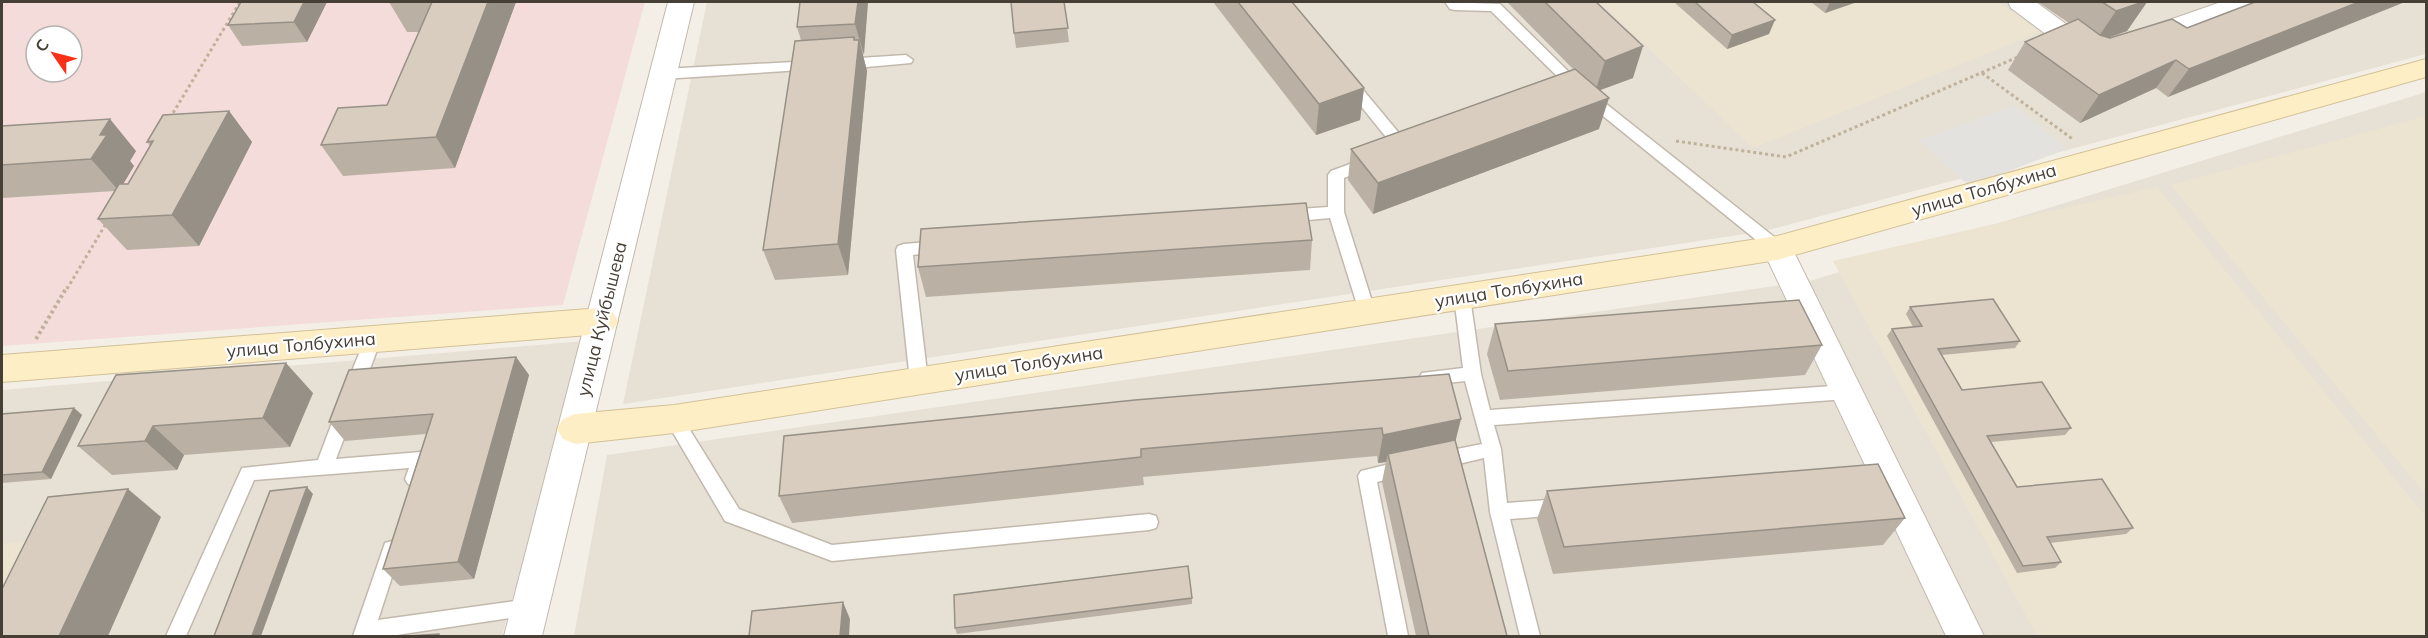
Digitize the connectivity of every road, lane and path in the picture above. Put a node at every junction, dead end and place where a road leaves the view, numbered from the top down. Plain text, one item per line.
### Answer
1 (240, 2) edge
2 (681, 2) edge
3 (1451, 2) edge
4 (2020, 2) edge
5 (2245, 2) edge
6 (2126, 15) edge
7 (2154, 35) junction
8 (2024, 54) edge
9 (906, 60) dead end
10 (2427, 68) edge
11 (1982, 73) junction
12 (663, 74) junction
13 (1343, 75) edge
14 (166, 124) edge
15 (1636, 136) junction
16 (2099, 158) junction
17 (1336, 212) junction
18 (111, 215) edge
19 (1266, 218) edge
20 (951, 246) edge
21 (1777, 248) junction
22 (1462, 297) junction
23 (1367, 311) junction
24 (601, 321) junction
25 (373, 339) junction
26 (10, 369) edge
27 (1472, 374) junction
28 (1413, 379) edge
29 (919, 381) junction
30 (1847, 392) junction
31 (1485, 418) junction
32 (674, 419) junction
33 (575, 429) junction
34 (1492, 449) junction
35 (324, 468) junction
36 (410, 494) edge
37 (1582, 505) edge
38 (1499, 512) junction
39 (1149, 522) dead end
40 (398, 528) edge
41 (527, 622) edge
42 (364, 634) edge
43 (176, 636) edge
44 (1398, 636) edge
45 (1530, 636) edge
46 (1965, 636) edge

1 - 14 path
2 - 12 street, улица Куйбышева
3 - 15 lane
4 - 7 street
5 - 7 street
6 - 7 street
8 - 11 path
9 - 12 lane
10 - 16 street, улица Толбухина
11 - 15 path
11 - 16 path
12 - 24 street, улица Куйбышева
13 - 17 lane
15 - 21 lane
16 - 21 street, улица Толбухина
17 - 19 lane
17 - 23 lane
18 - 26 path
20 - 29 lane
21 - 22 street, улица Толбухина
21 - 30 street
22 - 23 street, улица Толбухина
22 - 27 lane
23 - 29 street, улица Толбухина
24 - 25 street, улица Толбухина
24 - 33 street, улица Куйбышева
25 - 26 street, улица Толбухина
25 - 35 lane
27 - 28 lane
27 - 31 lane
29 - 32 street, улица Толбухина
30 - 31 lane
30 - 46 street
31 - 34 lane
32 - 33 street, улица Толбухина
32 - 39 lane
33 - 41 street, улица Куйбышева
34 - 38 lane
34 - 44 lane
35 - 36 lane
35 - 43 lane
37 - 38 lane
38 - 45 lane
40 - 42 lane
41 - 42 lane

